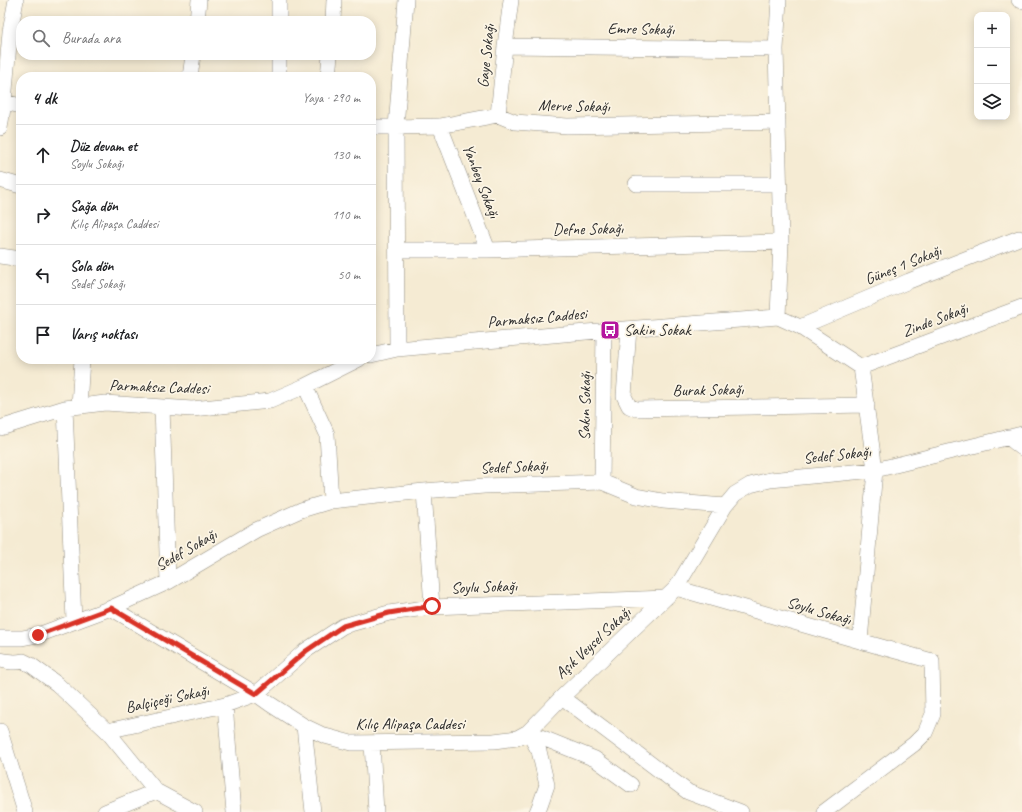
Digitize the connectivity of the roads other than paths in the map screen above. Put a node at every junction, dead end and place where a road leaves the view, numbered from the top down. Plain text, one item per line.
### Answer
1 (16, 0) edge
2 (199, 0) edge
3 (279, 0) edge
4 (334, 0) edge
5 (406, 0) edge
6 (511, 0) edge
7 (779, 0) edge
8 (1019, 0) edge
9 (1022, 1) edge
10 (197, 16) edge
11 (279, 16) edge
12 (333, 16) edge
13 (5, 31) edge
14 (505, 46) junction
15 (776, 49) junction
16 (192, 60) edge
17 (279, 60) edge
18 (330, 60) edge
19 (190, 72) edge
20 (279, 72) edge
21 (328, 72) edge
22 (4, 102) junction
23 (16, 105) edge
24 (498, 115) junction
25 (778, 122) junction
26 (376, 126) edge
27 (440, 126) junction
28 (396, 127) junction
29 (0, 128) edge
30 (0, 180) edge
31 (636, 184) dead end
32 (779, 184) junction
33 (16, 185) edge
34 (1021, 237) edge
35 (781, 242) junction
36 (397, 250) junction
37 (488, 250) junction
38 (0, 256) edge
39 (16, 258) edge
40 (1022, 307) edge
41 (778, 317) junction
42 (800, 327) junction
43 (629, 329) junction
44 (604, 330) junction
45 (397, 349) junction
46 (376, 354) edge
47 (81, 364) edge
48 (349, 364) edge
49 (861, 367) junction
50 (306, 386) junction
51 (867, 405) junction
52 (72, 407) junction
53 (162, 407) junction
54 (0, 428) edge
55 (1015, 436) edge
56 (1022, 448) edge
57 (876, 470) junction
58 (602, 482) junction
59 (424, 491) junction
60 (331, 501) junction
61 (726, 506) junction
62 (168, 582) junction
63 (671, 593) junction
64 (432, 606) junction
65 (111, 608) junction
66 (74, 621) junction
67 (22, 638) junction
68 (1, 639) edge
69 (860, 641) junction
70 (0, 659) edge
71 (24, 661) junction
72 (256, 694) junction
73 (562, 697) junction
74 (225, 705) junction
75 (304, 726) junction
76 (0, 731) edge
77 (107, 731) junction
78 (528, 732) junction
79 (372, 743) junction
80 (631, 786) dead end
81 (156, 791) junction
82 (25, 812) edge
83 (105, 812) edge
84 (194, 812) edge
85 (234, 812) edge
86 (313, 812) edge
87 (376, 812) edge
88 (537, 812) edge
89 (741, 812) edge
90 (824, 812) edge

1 - 13 street
2 - 10 street
3 - 11 street
4 - 12 street
5 - 28 street
6 - 14 street, Gaye Sokağı
7 - 15 street
8 - 9 street
13 - 22 street
14 - 15 street, Emre Sokağı
14 - 24 street, Gaye Sokağı
15 - 25 street
16 - 19 street
17 - 20 street
18 - 21 street
22 - 23 street
22 - 29 street
24 - 25 street, Merve Sokağı
24 - 27 street
25 - 32 street
26 - 28 street
27 - 28 street
27 - 37 street, Yanbey Sokağı
28 - 36 street
30 - 33 street
31 - 32 street
32 - 35 street
34 - 42 street, Güneş 1 Sokağı
35 - 37 street, Defne Sokağı
35 - 41 street
36 - 37 street, Defne Sokağı
36 - 45 street
38 - 39 street
40 - 49 street, Zinde Sokağı
41 - 42 street
41 - 43 street, Parmaksız Caddesi
42 - 49 street
43 - 44 street, Parmaksız Caddesi
43 - 51 street, Burak Sokağı
44 - 45 street, Parmaksız Caddesi
44 - 58 street, Sakın Sokağı
45 - 46 street, Parmaksız Caddesi
47 - 52 street
48 - 50 street, Parmaksız Caddesi
49 - 51 street
50 - 53 street, Parmaksız Caddesi
50 - 60 street
51 - 57 street
52 - 53 street, Parmaksız Caddesi
52 - 54 street, Parmaksız Caddesi
52 - 66 street
53 - 62 street
55 - 56 street
55 - 57 street, Sedef Sokağı
57 - 61 street, Sedef Sokağı
57 - 69 street
58 - 59 street, Sedef Sokağı
58 - 61 street, Sedef Sokağı
59 - 60 street, Sedef Sokağı
59 - 64 street
60 - 62 street, Sedef Sokağı
61 - 63 street, Aşık Veysel Sokağı
62 - 65 street, Sedef Sokağı
63 - 64 street, Soylu Sokağı
63 - 69 street, Soylu Sokağı
63 - 73 street, Aşık Veysel Sokağı
64 - 72 street, Soylu Sokağı
65 - 66 street, Sedef Sokağı
65 - 72 street, Kılıç Alipaşa Caddesi
66 - 67 street, Sedef Sokağı
67 - 68 street, Sedef Sokağı
67 - 71 street
69 - 90 street, Soylu Sokağı
70 - 71 street
71 - 77 street
72 - 74 street, Balçiçeği Sokağı
72 - 75 street, Kılıç Alipaşa Caddesi
73 - 78 street, Aşık Veysel Sokağı
73 - 89 street
74 - 77 street, Balçiçeği Sokağı
74 - 85 street
75 - 79 street, Kılıç Alipaşa Caddesi
75 - 86 street
76 - 82 street
77 - 81 street
78 - 79 street, Kılıç Alipaşa Caddesi
78 - 80 street
78 - 88 street
79 - 87 street
81 - 83 street
81 - 84 street

